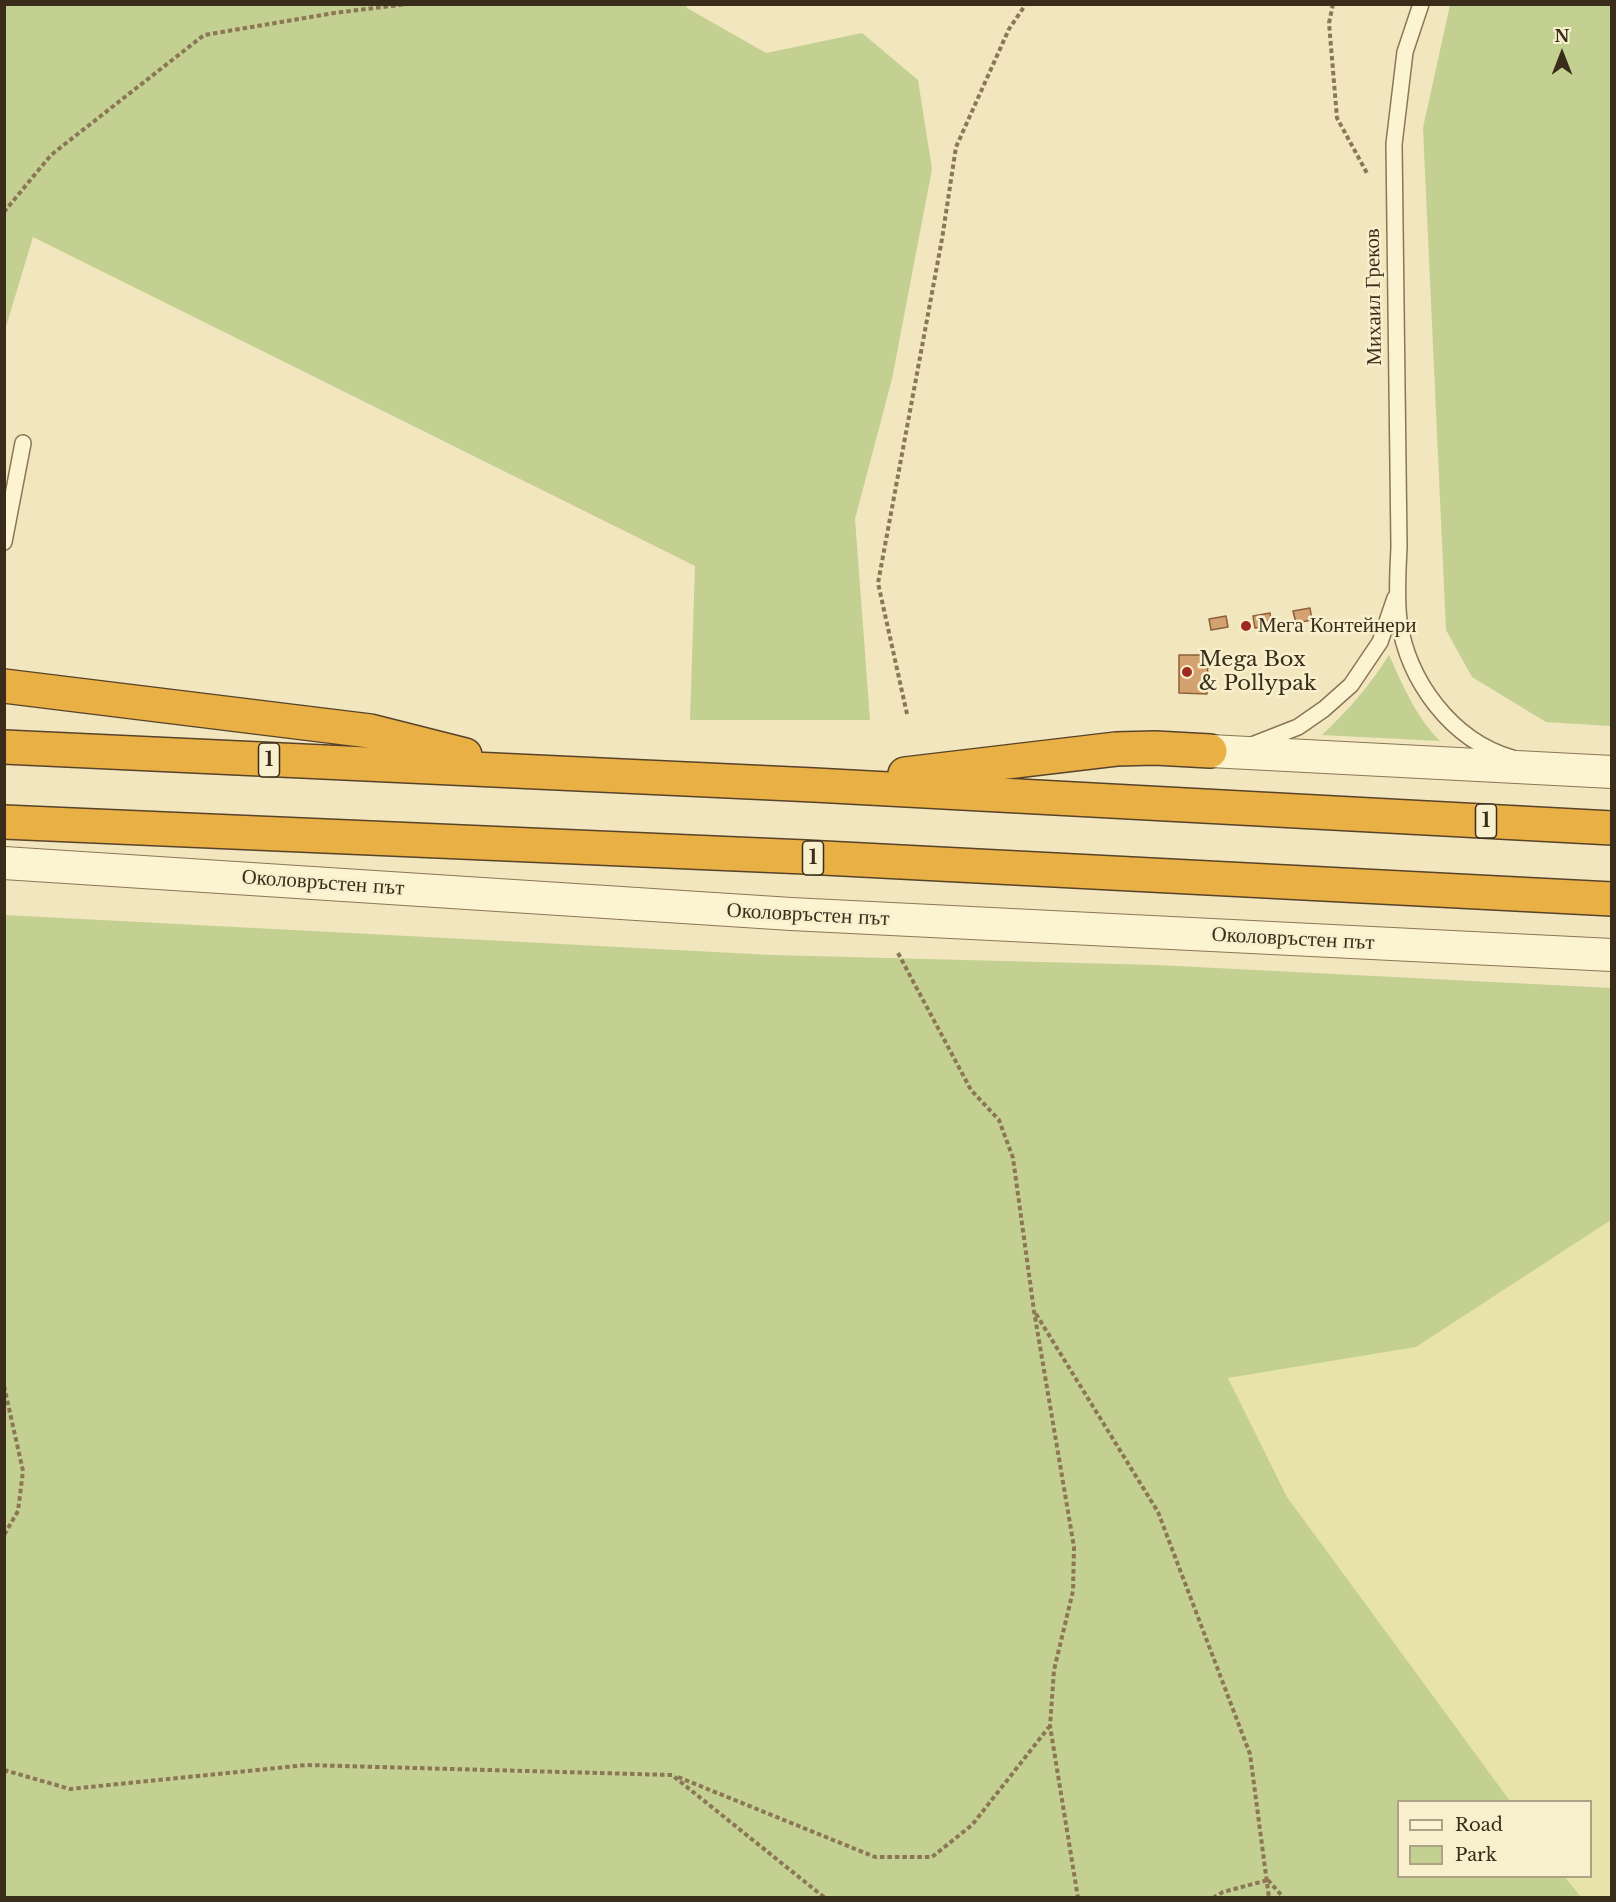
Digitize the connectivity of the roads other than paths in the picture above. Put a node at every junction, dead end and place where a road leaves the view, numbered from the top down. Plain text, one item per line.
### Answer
1 (1421, 4) edge
2 (23, 443) dead end
3 (4, 542) edge
4 (1397, 592) junction
5 (4, 686) edge
6 (4, 747) edge
7 (1210, 751) junction
8 (1546, 768) junction
9 (533, 772) junction
10 (1611, 772) edge
11 (814, 785) junction
12 (8, 823) edge
13 (1611, 828) edge
14 (4, 862) edge
15 (1611, 899) edge
16 (1611, 955) edge

1 - 4 lane, Михаил Греков
2 - 3 lane
4 - 7 lane, Михаил Греков
4 - 8 lane, Михаил Греков
5 - 9 highway
6 - 9 highway, 1
7 - 8 street
7 - 11 highway
8 - 10 street
9 - 11 highway, 1
11 - 13 highway, 1
12 - 15 highway, Околовръстен път / 1
14 - 16 street, Околовръстен път

